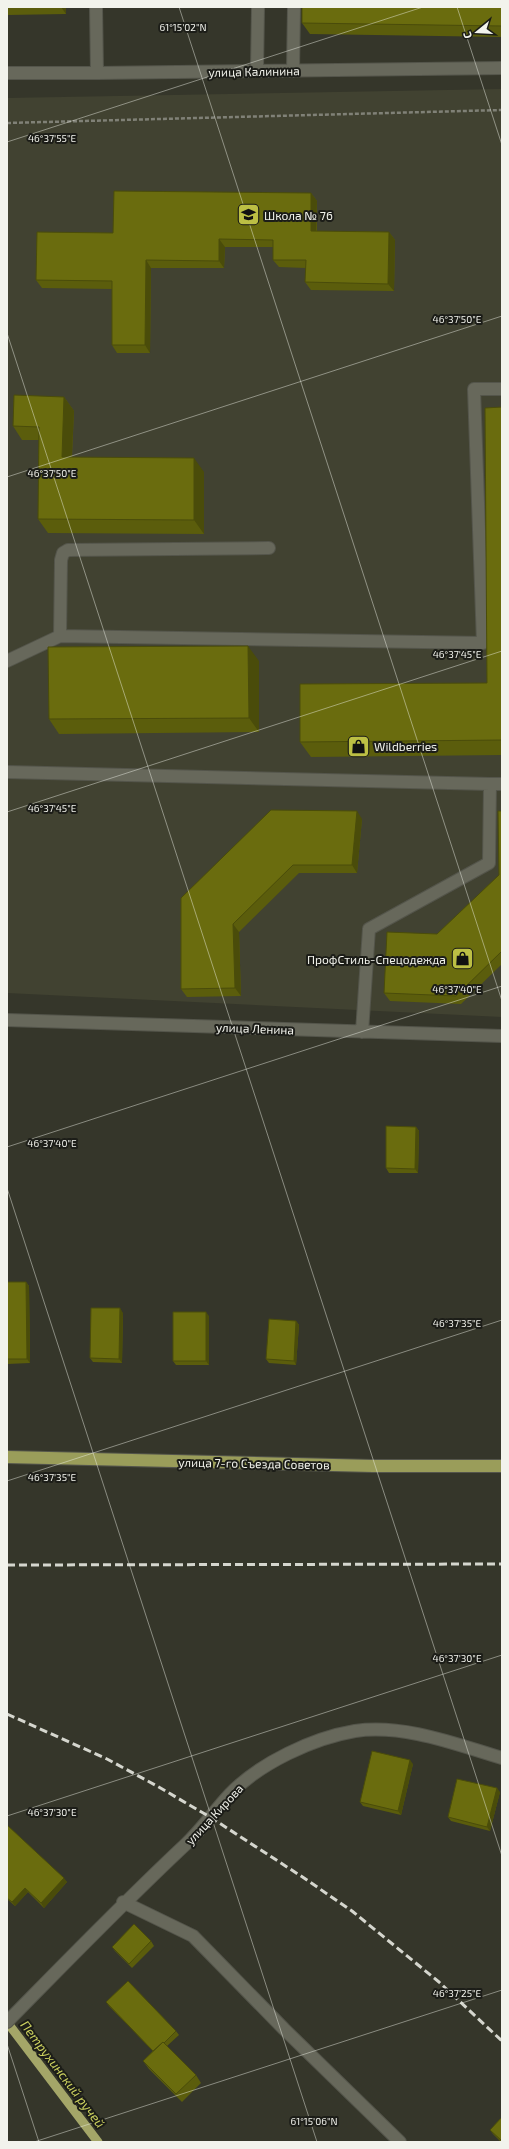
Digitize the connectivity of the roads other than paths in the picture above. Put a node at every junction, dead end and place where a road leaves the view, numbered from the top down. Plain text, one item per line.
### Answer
1 (96, 7) edge
2 (258, 7) edge
3 (294, 7) edge
4 (502, 68) edge
5 (257, 70) junction
6 (293, 71) junction
7 (7, 73) edge
8 (98, 74) junction
9 (502, 389) edge
10 (269, 548) dead end
11 (60, 636) junction
12 (7, 661) edge
13 (7, 772) edge
14 (496, 784) edge
15 (7, 1020) edge
16 (362, 1032) junction
17 (502, 1036) edge
18 (7, 1457) edge
19 (502, 1466) edge
20 (502, 1758) edge
21 (123, 1902) junction
22 (7, 2022) edge
23 (400, 2142) edge

1 - 8 street
2 - 5 street
3 - 6 street
4 - 6 street, улица Калинина
5 - 6 street, улица Калинина
5 - 8 street, улица Калинина
7 - 8 street, улица Калинина
9 - 11 street
10 - 11 street
11 - 12 street
13 - 14 street
14 - 16 street
15 - 16 street, улица Ленина
16 - 17 street, улица Ленина
18 - 19 main road, улица 7-го Съезда Советов
20 - 21 street, улица Кирова
21 - 22 street, улица Кирова
21 - 23 street

